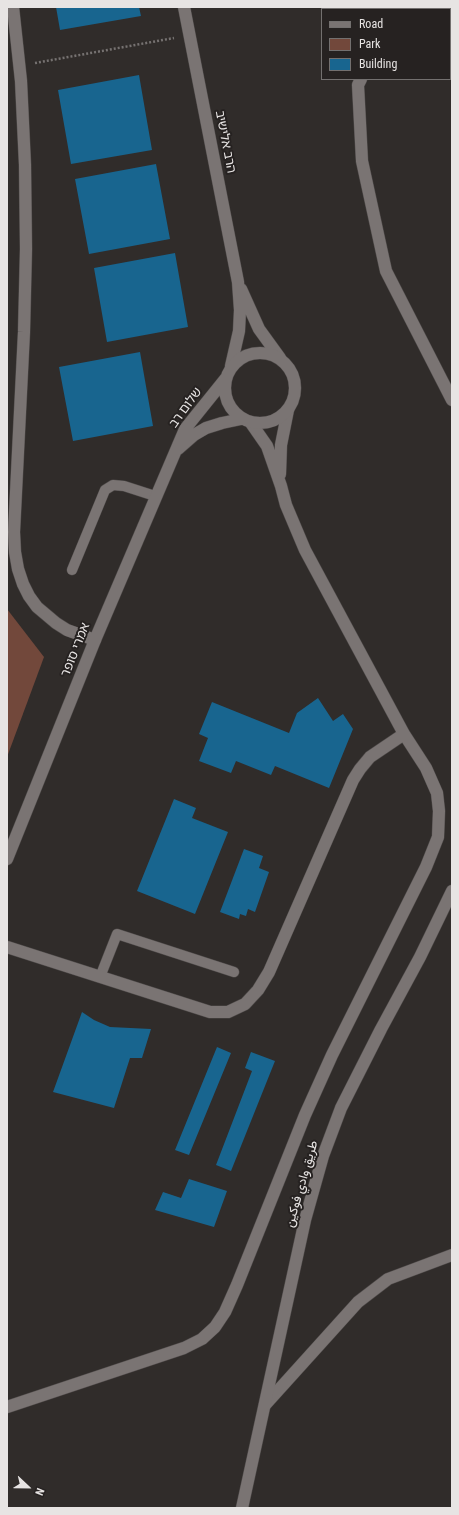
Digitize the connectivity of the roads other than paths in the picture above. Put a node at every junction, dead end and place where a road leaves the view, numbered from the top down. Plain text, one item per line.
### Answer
1 (13, 7) edge
2 (184, 7) edge
3 (360, 80) edge
4 (238, 282) junction
5 (280, 358) junction
6 (232, 366) junction
7 (226, 378) junction
8 (452, 400) edge
9 (288, 410) junction
10 (246, 421) junction
11 (175, 453) junction
12 (281, 486) junction
13 (155, 496) junction
14 (72, 570) dead end
15 (95, 640) junction
16 (404, 734) junction
17 (7, 859) edge
18 (452, 891) edge
19 (7, 947) edge
20 (234, 972) dead end
21 (100, 977) junction
22 (452, 1255) edge
23 (265, 1405) junction
24 (7, 1407) edge
25 (242, 1508) edge

1 - 15 street
2 - 4 street, הרב אלישיב
3 - 8 street
4 - 5 street
4 - 6 street
5 - 6 street
5 - 9 street
6 - 7 street
7 - 10 street
7 - 11 street, שלום רב
9 - 10 street
9 - 12 street
10 - 11 street, שלום רב
10 - 12 street
11 - 13 street, אמרי סופר
12 - 16 street
13 - 14 lane
13 - 15 street, אמרי סופר
15 - 17 street, אמרי סופר
16 - 21 street
16 - 24 street
18 - 23 street, طريق وادي فوکين
19 - 21 street
20 - 21 lane
22 - 23 street
23 - 25 street, طريق وادي فوکين

